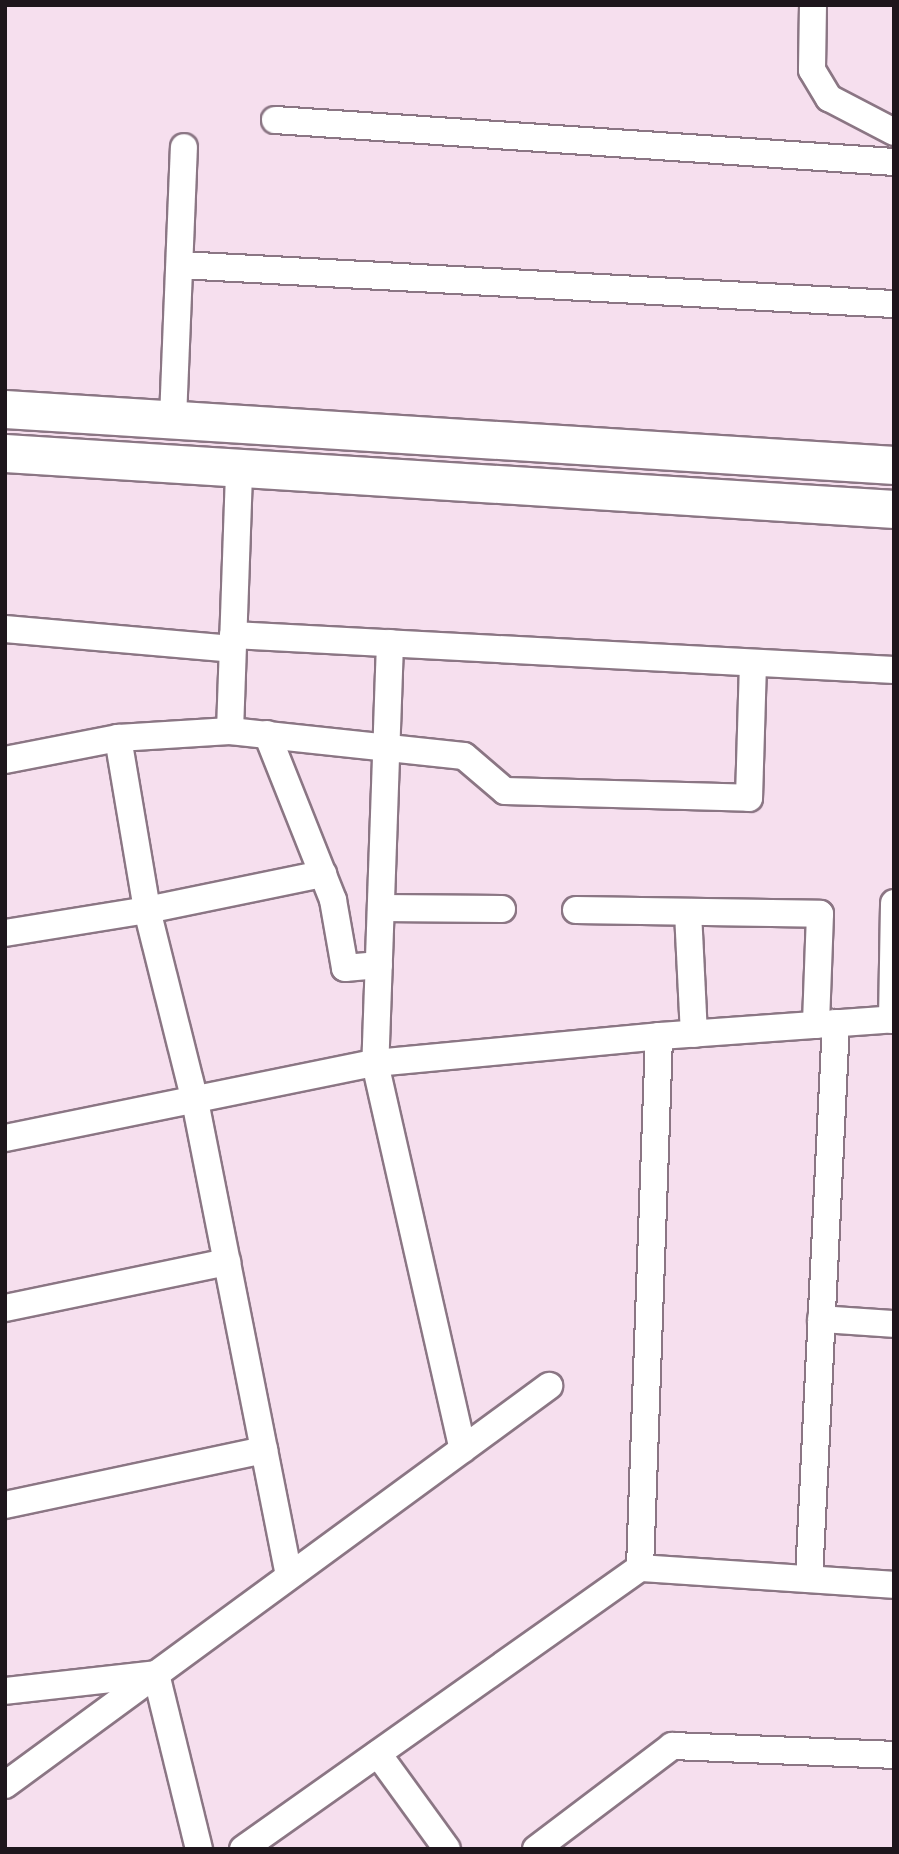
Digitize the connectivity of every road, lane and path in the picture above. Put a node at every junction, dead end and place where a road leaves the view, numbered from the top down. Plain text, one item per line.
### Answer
1 (813, 5) edge
2 (275, 120) dead end
3 (894, 132) edge
4 (184, 147) dead end
5 (894, 162) edge
6 (180, 265) junction
7 (894, 304) edge
8 (5, 409) edge
9 (173, 419) junction
10 (5, 453) edge
11 (894, 465) edge
12 (239, 468) junction
13 (894, 509) edge
14 (12, 632) edge
15 (233, 642) junction
16 (390, 643) junction
17 (753, 665) junction
18 (894, 670) edge
19 (230, 731) junction
20 (267, 734) junction
21 (118, 738) junction
22 (387, 745) junction
23 (5, 760) edge
24 (323, 874) junction
25 (894, 903) edge
26 (381, 908) junction
27 (502, 909) dead end
28 (147, 910) junction
29 (576, 910) dead end
30 (688, 912) junction
31 (5, 933) edge
32 (379, 965) junction
33 (893, 1019) edge
34 (826, 1024) junction
35 (694, 1034) junction
36 (659, 1037) junction
37 (375, 1063) junction
38 (195, 1101) junction
39 (5, 1138) edge
40 (227, 1262) junction
41 (5, 1308) edge
42 (821, 1320) junction
43 (894, 1324) edge
44 (550, 1386) dead end
45 (463, 1449) junction
46 (264, 1450) junction
47 (5, 1505) edge
48 (640, 1568) junction
49 (289, 1574) junction
50 (808, 1579) junction
51 (894, 1585) edge
52 (156, 1674) junction
53 (5, 1690) edge
54 (378, 1754) junction
55 (894, 1755) edge
56 (5, 1786) edge
57 (198, 1849) edge
58 (243, 1849) edge
59 (447, 1849) edge
60 (536, 1849) edge

1 - 3 street
2 - 5 street
4 - 6 street
6 - 7 street
6 - 9 street
8 - 9 street
9 - 11 street
10 - 12 street
12 - 13 street
12 - 15 street
14 - 15 street
15 - 16 street
15 - 19 street
16 - 17 street
16 - 22 street
17 - 18 street
17 - 22 street
19 - 20 street
19 - 21 street
20 - 22 street
20 - 24 street
21 - 23 street
21 - 28 street
22 - 26 street
24 - 28 street
24 - 32 street
25 - 33 street
26 - 27 street
26 - 32 street
28 - 31 street
28 - 38 street
29 - 30 street
30 - 34 street
30 - 35 street
32 - 37 street
33 - 34 street
34 - 35 street
34 - 42 street
35 - 36 street
36 - 37 street
36 - 48 street
37 - 38 street
37 - 45 street
38 - 39 street
38 - 40 street
40 - 41 street
40 - 46 street
42 - 43 street
42 - 50 street
44 - 45 street
45 - 49 street
46 - 47 street
46 - 49 street
48 - 50 street
48 - 54 street
49 - 52 street
50 - 51 street
52 - 53 street
52 - 56 street
52 - 57 street
54 - 58 street
54 - 59 street
55 - 60 street

